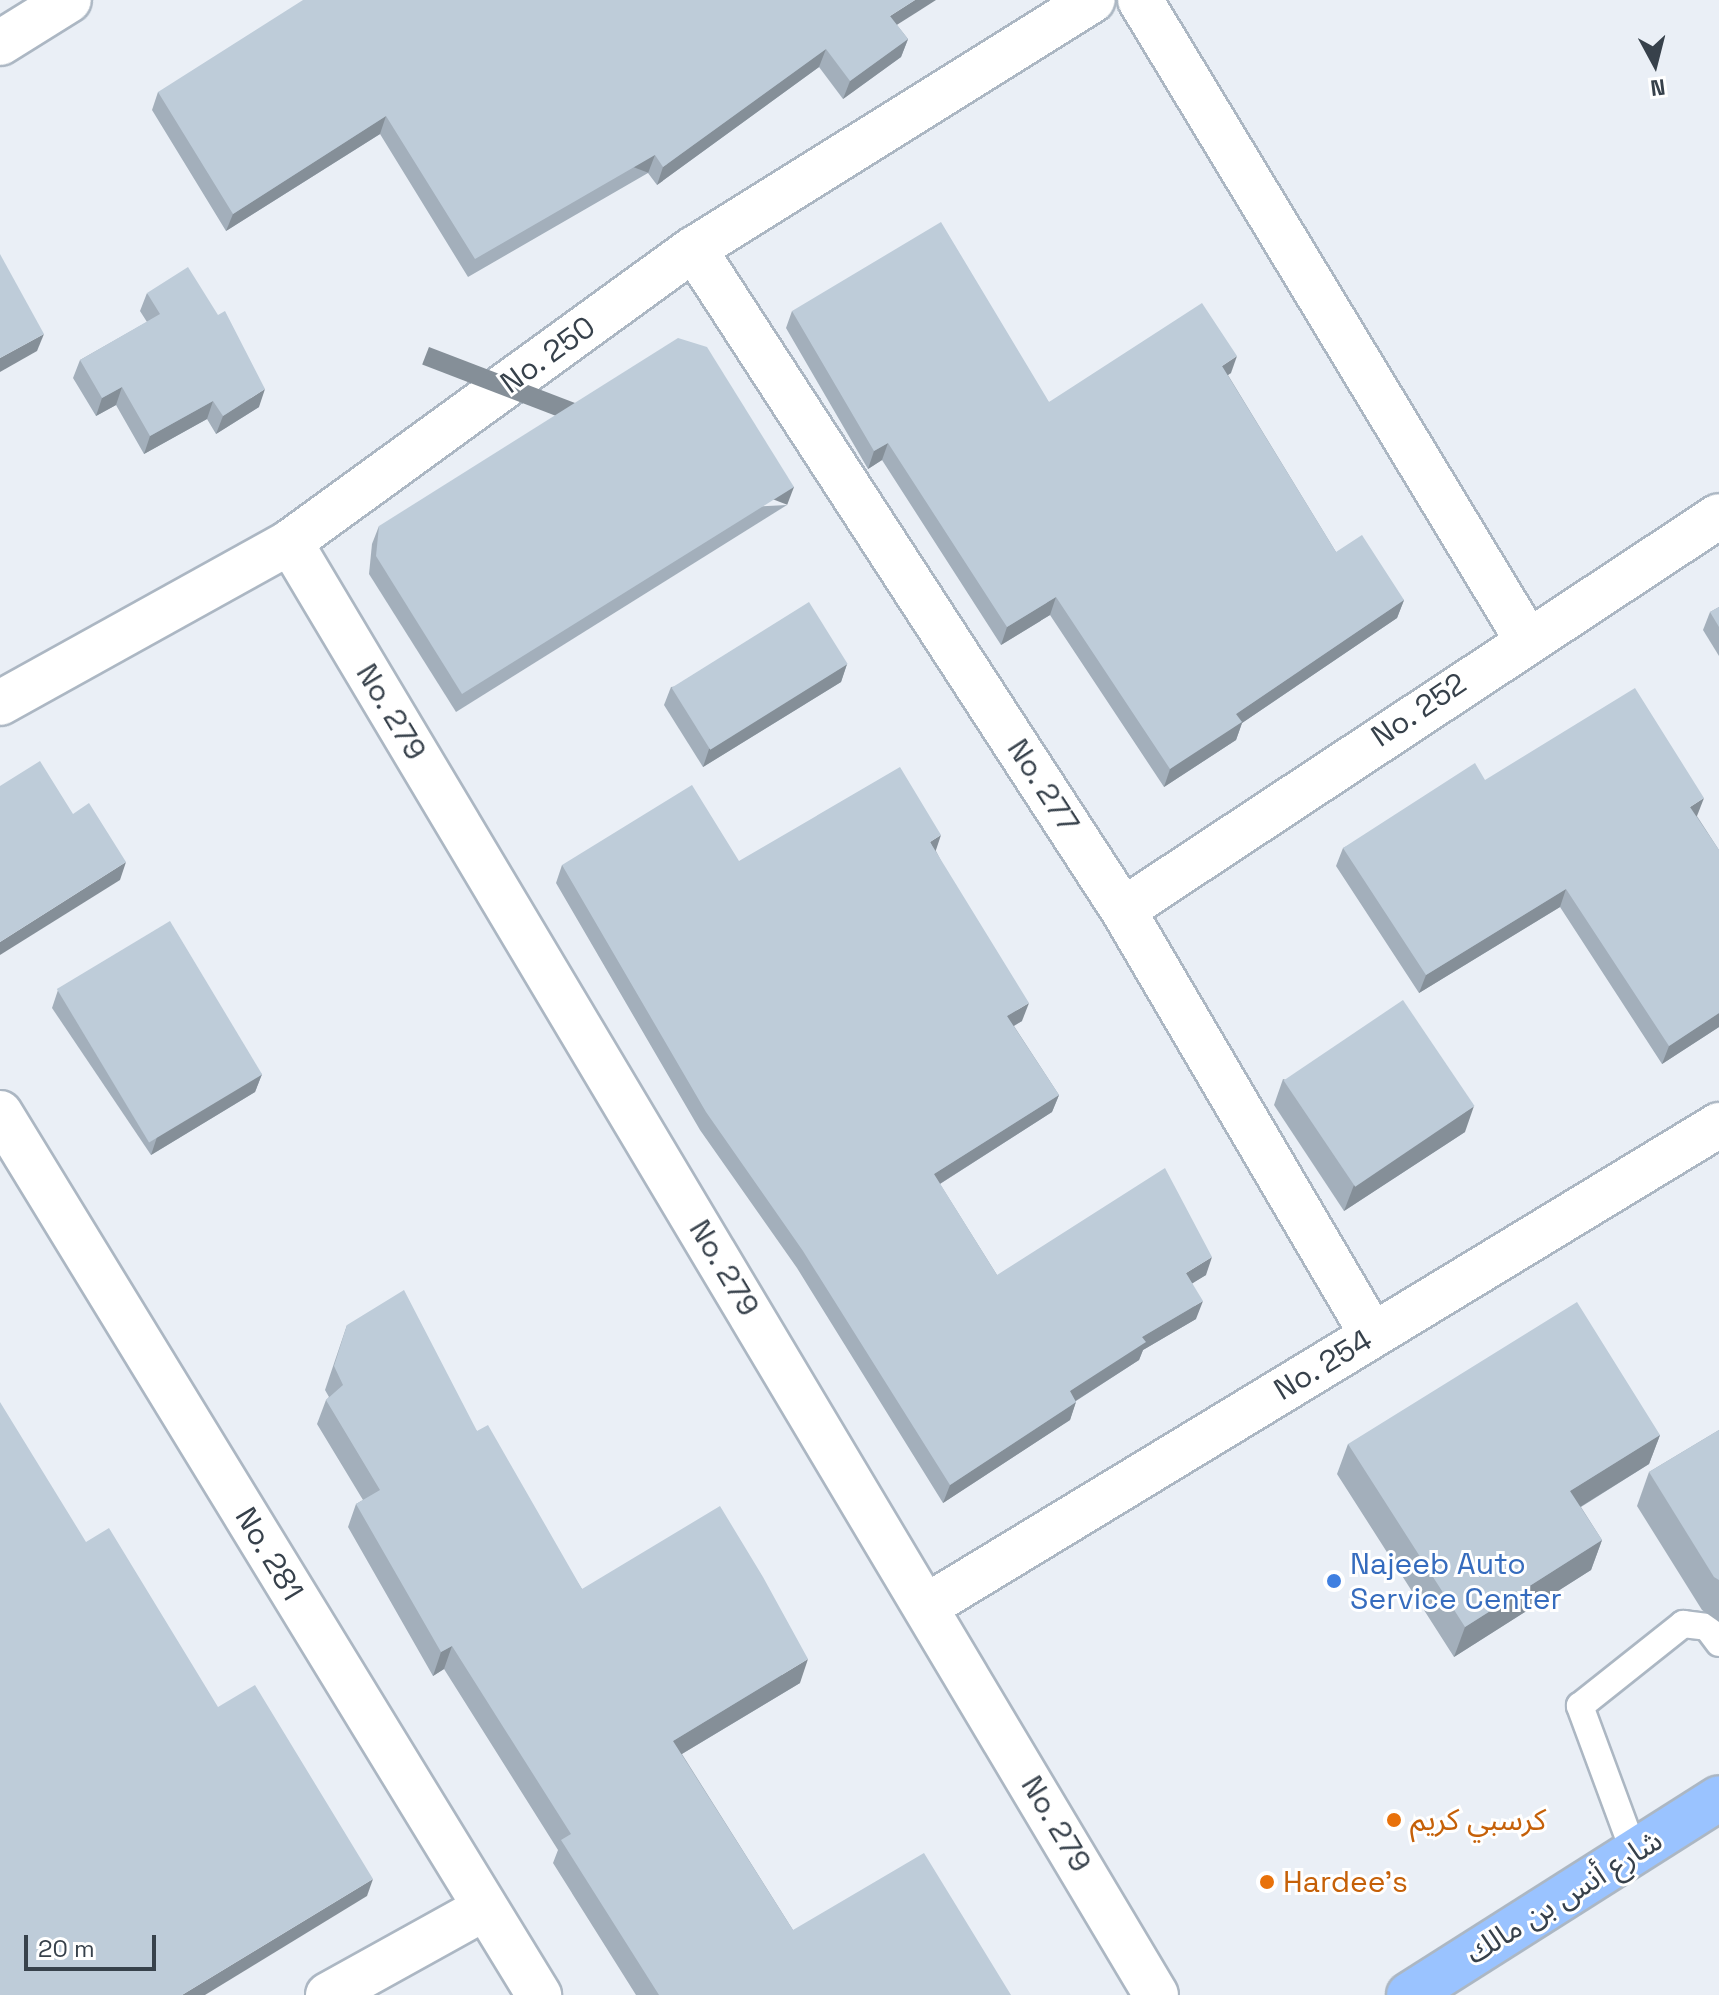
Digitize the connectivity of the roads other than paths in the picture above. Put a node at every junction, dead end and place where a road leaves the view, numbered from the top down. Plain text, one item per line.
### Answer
1 (1093, 0) edge
2 (1140, 0) edge
3 (64, 1) edge
4 (0, 43) edge
5 (694, 249) junction
6 (1719, 516) edge
7 (290, 542) junction
8 (1526, 638) junction
9 (0, 703) edge
10 (1123, 910) junction
11 (0, 1113) edge
12 (1719, 1125) edge
13 (1372, 1335) junction
14 (927, 1606) junction
15 (1719, 1643) edge
16 (1719, 1798) edge
17 (1634, 1852) junction
18 (485, 1908) junction
19 (328, 1995) edge
20 (539, 1995) edge
21 (1156, 1995) edge
22 (1409, 1995) edge

1 - 5 street, No. 250
2 - 8 street
3 - 4 street
5 - 7 street, No. 250
5 - 10 street, No. 277
6 - 8 street, No. 252
7 - 9 street, No. 250
7 - 14 street, No. 279
8 - 10 street, No. 252
10 - 13 street, No. 277
11 - 18 street, No. 281
12 - 13 street, No. 254
13 - 14 street, No. 254
14 - 21 street, No. 279
15 - 17 lane
16 - 17 main road, شارع أنس بن مالك
17 - 22 main road, شارع أنس بن مالك
18 - 19 street
18 - 20 street, No. 281

